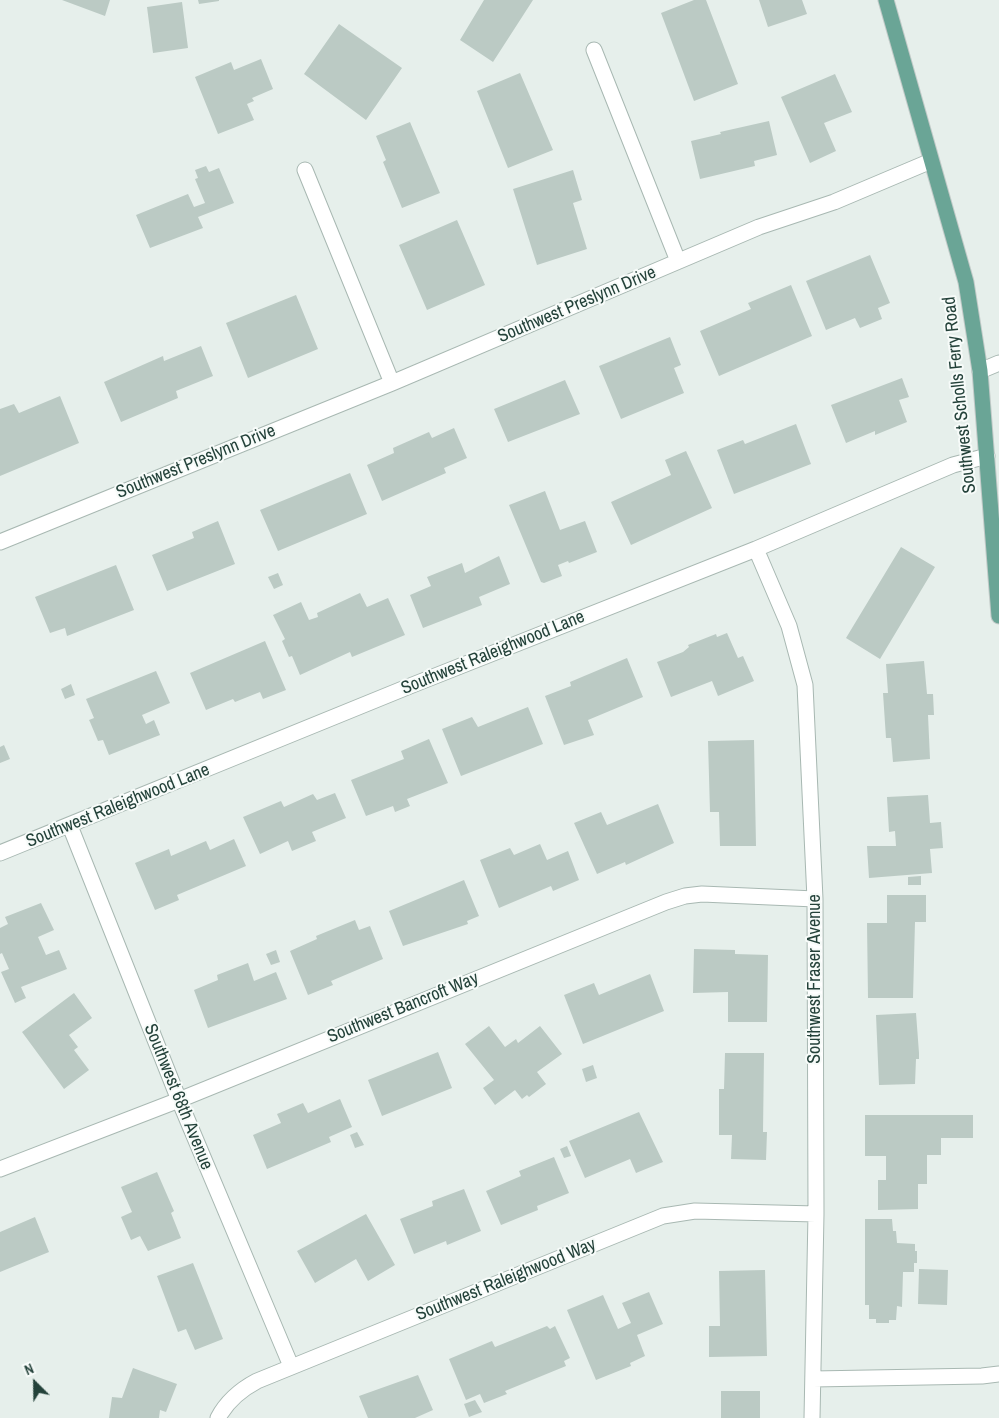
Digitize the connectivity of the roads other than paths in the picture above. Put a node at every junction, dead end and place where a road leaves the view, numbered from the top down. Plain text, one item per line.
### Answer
1 (886, 0) edge
2 (594, 50) dead end
3 (931, 160) junction
4 (305, 170) dead end
5 (678, 262) junction
6 (999, 363) edge
7 (980, 371) junction
8 (392, 383) junction
9 (987, 456) junction
10 (0, 542) edge
11 (756, 549) junction
12 (999, 616) edge
13 (70, 826) junction
14 (0, 854) edge
15 (815, 899) junction
16 (179, 1100) junction
17 (0, 1169) edge
18 (816, 1214) junction
19 (291, 1366) junction
20 (999, 1374) edge
21 (813, 1379) junction
22 (218, 1418) edge
23 (812, 1418) edge

1 - 3 main road, Southwest Scholls Ferry Road
2 - 5 street, Southwest Preslynn Drive
3 - 5 street, Southwest Preslynn Drive
3 - 7 main road, Southwest Scholls Ferry Road
4 - 8 street
5 - 8 street, Southwest Preslynn Drive
6 - 7 street
7 - 9 main road, Southwest Scholls Ferry Road
8 - 10 street, Southwest Preslynn Drive
9 - 11 street, Southwest Raleighwood Lane
9 - 12 main road, Southwest Scholls Ferry Road
11 - 13 street, Southwest Raleighwood Lane
11 - 15 street, Southwest Fraser Avenue
13 - 14 street, Southwest Raleighwood Lane
13 - 16 street, Southwest 68th Avenue
15 - 16 street, Southwest Bancroft Way
15 - 18 street, Southwest Fraser Avenue
16 - 17 street, Southwest Bancroft Way
16 - 19 street, Southwest 68th Avenue
18 - 19 street, Southwest Raleighwood Way
18 - 21 street, Southwest Fraser Avenue
19 - 22 street, Southwest Raleighwood Way
20 - 21 street
21 - 23 street, Southwest Fraser Avenue

